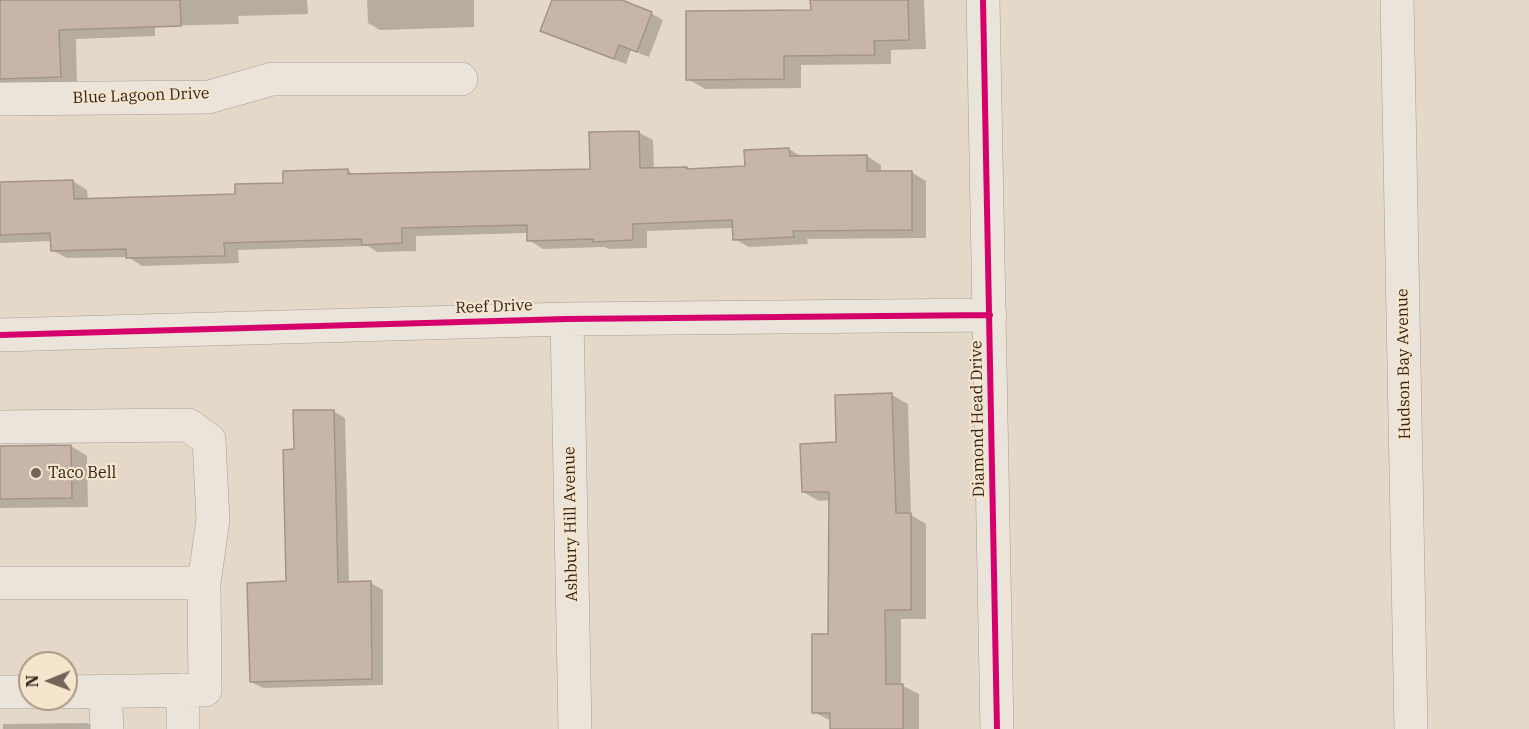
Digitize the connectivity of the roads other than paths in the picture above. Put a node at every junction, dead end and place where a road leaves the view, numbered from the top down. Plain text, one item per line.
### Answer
1 (983, 0) edge
2 (1397, 0) edge
3 (461, 79) dead end
4 (0, 99) edge
5 (990, 315) junction
6 (567, 319) junction
7 (0, 335) edge
8 (0, 427) edge
9 (0, 583) edge
10 (204, 583) junction
11 (183, 690) junction
12 (105, 691) junction
13 (0, 692) edge
14 (18, 692) edge
15 (78, 692) edge
16 (106, 729) edge
17 (183, 729) edge
18 (575, 729) edge
19 (997, 729) edge
20 (1411, 729) edge

1 - 5 street, Diamond Head Drive
2 - 20 street, Hudson Bay Avenue
3 - 4 street, Blue Lagoon Drive
5 - 6 street, Reef Drive
5 - 19 street, Diamond Head Drive
6 - 7 street, Reef Drive
6 - 18 street, Ashbury Hill Avenue
8 - 10 street
9 - 10 street
10 - 11 street
11 - 12 street
11 - 17 street
12 - 15 street
12 - 16 street
13 - 14 street

